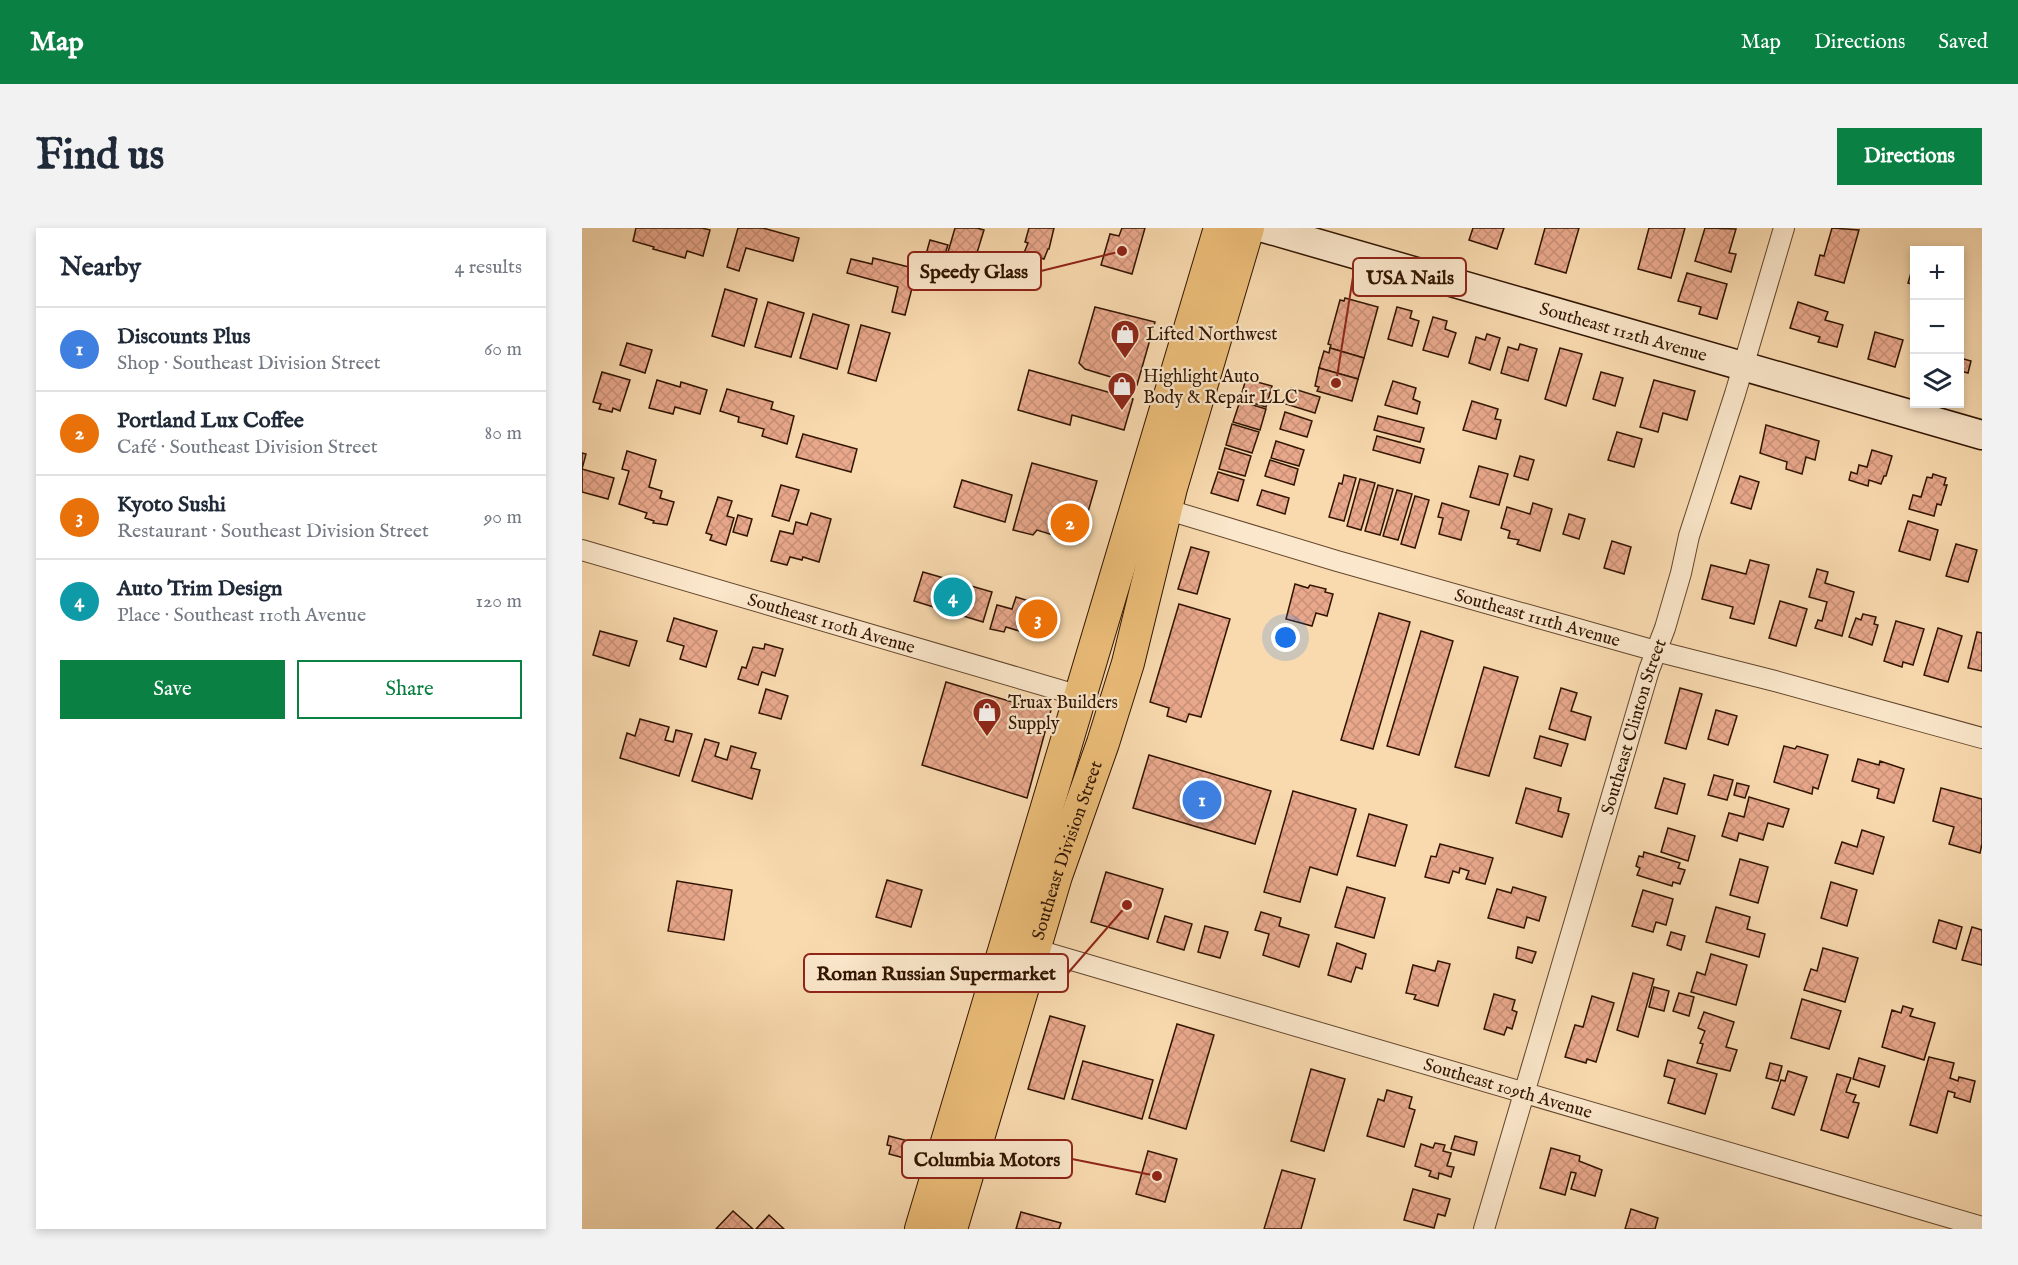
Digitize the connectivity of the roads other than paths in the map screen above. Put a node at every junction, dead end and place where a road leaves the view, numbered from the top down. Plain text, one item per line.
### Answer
1 (1220, 228) edge
2 (1248, 228) edge
3 (1264, 228) edge
4 (1784, 228) edge
5 (1743, 367) junction
6 (1982, 435) edge
7 (1165, 509) junction
8 (582, 550) edge
9 (1656, 651) junction
10 (1080, 696) junction
11 (1982, 738) edge
12 (1074, 825) junction
13 (1017, 909) junction
14 (1034, 949) junction
15 (1525, 1093) junction
16 (1982, 1227) edge
17 (921, 1229) edge
18 (951, 1229) edge
19 (1484, 1229) edge

1 - 10 main road, Southeast Division Street
2 - 7 main road, Southeast Division Street
3 - 5 main road, Southeast 112th Avenue
4 - 5 street, Southeast Clinton Street
5 - 6 main road, Southeast 112th Avenue
5 - 9 street, Southeast Clinton Street
7 - 9 street, Southeast 111th Avenue
7 - 12 main road, Southeast Division Street
8 - 10 street, Southeast 110th Avenue
9 - 11 street, Southeast 111th Avenue
9 - 15 street, Southeast Clinton Street
10 - 12 main road
10 - 13 main road, Southeast Division Street
12 - 14 main road, Southeast Division Street
13 - 14 main road
13 - 17 main road, Southeast Division Street
14 - 15 street, Southeast 109th Avenue
14 - 18 main road, Southeast Division Street
15 - 16 street, Southeast 109th Avenue
15 - 19 street, Southeast Clinton Street

